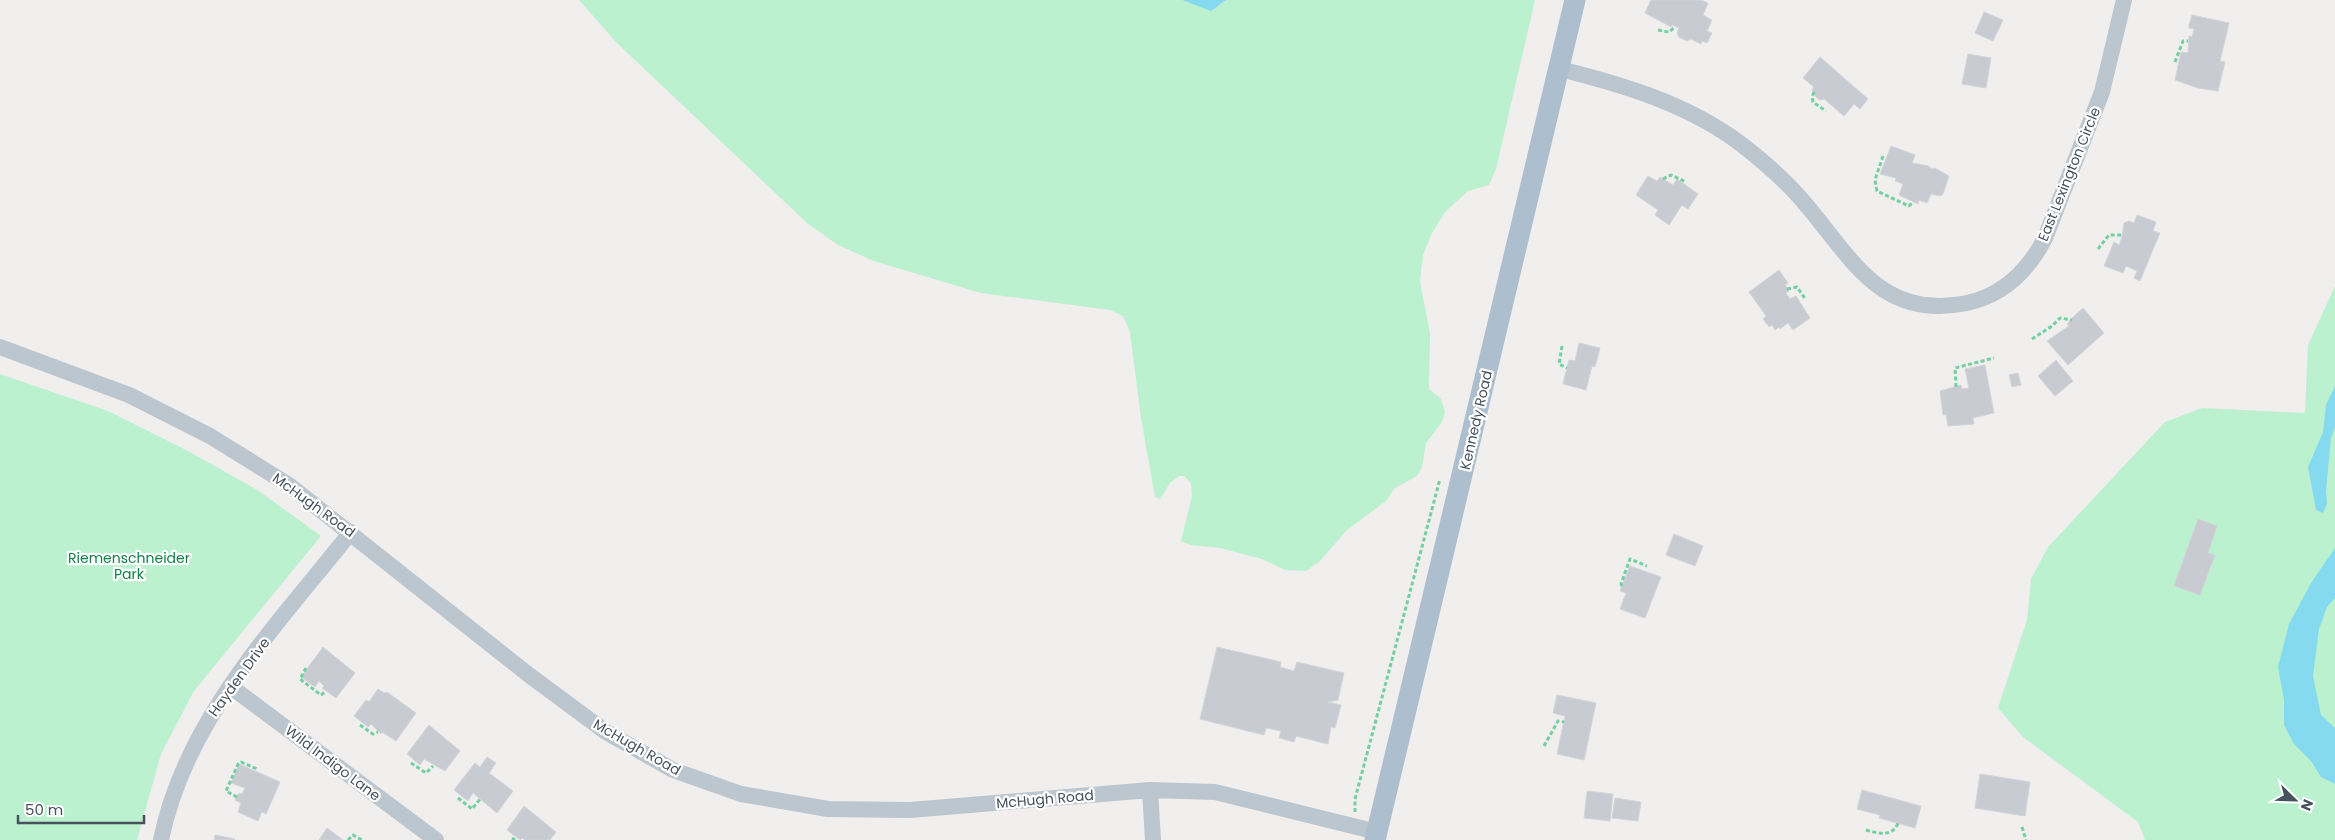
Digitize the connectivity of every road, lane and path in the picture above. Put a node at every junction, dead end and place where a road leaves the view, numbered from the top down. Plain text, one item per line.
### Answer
1 (1575, 0) edge
2 (2124, 0) edge
3 (1676, 27) dead end
4 (1658, 30) dead end
5 (2188, 41) dead end
6 (2175, 62) dead end
7 (1560, 69) junction
8 (1814, 92) dead end
9 (1826, 111) dead end
10 (1882, 156) dead end
11 (1663, 179) dead end
12 (1686, 182) dead end
13 (1913, 202) dead end
14 (2123, 235) dead end
15 (2098, 249) dead end
16 (1787, 289) dead end
17 (1806, 300) dead end
18 (2072, 320) dead end
19 (2032, 339) dead end
20 (1562, 346) dead end
21 (0, 347) edge
22 (1994, 358) dead end
23 (1567, 368) dead end
24 (1956, 387) dead end
25 (351, 532) junction
26 (1647, 566) dead end
27 (1622, 586) dead end
28 (1399, 629) dead end
29 (306, 668) dead end
30 (230, 686) junction
31 (326, 691) dead end
32 (1564, 722) dead end
33 (360, 725) dead end
34 (378, 732) dead end
35 (1544, 746) dead end
36 (411, 762) dead end
37 (433, 766) dead end
38 (257, 769) dead end
39 (1150, 790) junction
40 (237, 797) dead end
41 (458, 798) dead end
42 (481, 798) dead end
43 (1356, 799) dead end
44 (1898, 823) dead end
45 (2022, 827) dead end
46 (1866, 830) dead end
47 (1376, 836) edge
48 (161, 840) edge
49 (348, 840) edge
50 (362, 840) edge
51 (436, 840) edge
52 (1153, 840) edge
53 (2026, 840) edge

1 - 7 main road, Kennedy Road
2 - 7 street, East Lexington Circle
3 - 4 path
5 - 6 path
7 - 47 main road, Kennedy Road
8 - 9 path
10 - 13 path
11 - 12 path
14 - 15 path
16 - 17 path
18 - 19 path
20 - 23 path
21 - 25 street, McHugh Road
22 - 24 path
25 - 30 street, Hayden Drive
25 - 39 street, McHugh Road
26 - 27 path
28 - 43 path
29 - 31 path
30 - 48 street, Hayden Drive
30 - 51 street, Wild Indigo Lane
32 - 35 path
33 - 34 path
36 - 37 path
38 - 40 path
39 - 47 street, McHugh Road
39 - 52 street
41 - 42 path
44 - 46 path
45 - 53 path
49 - 50 path

